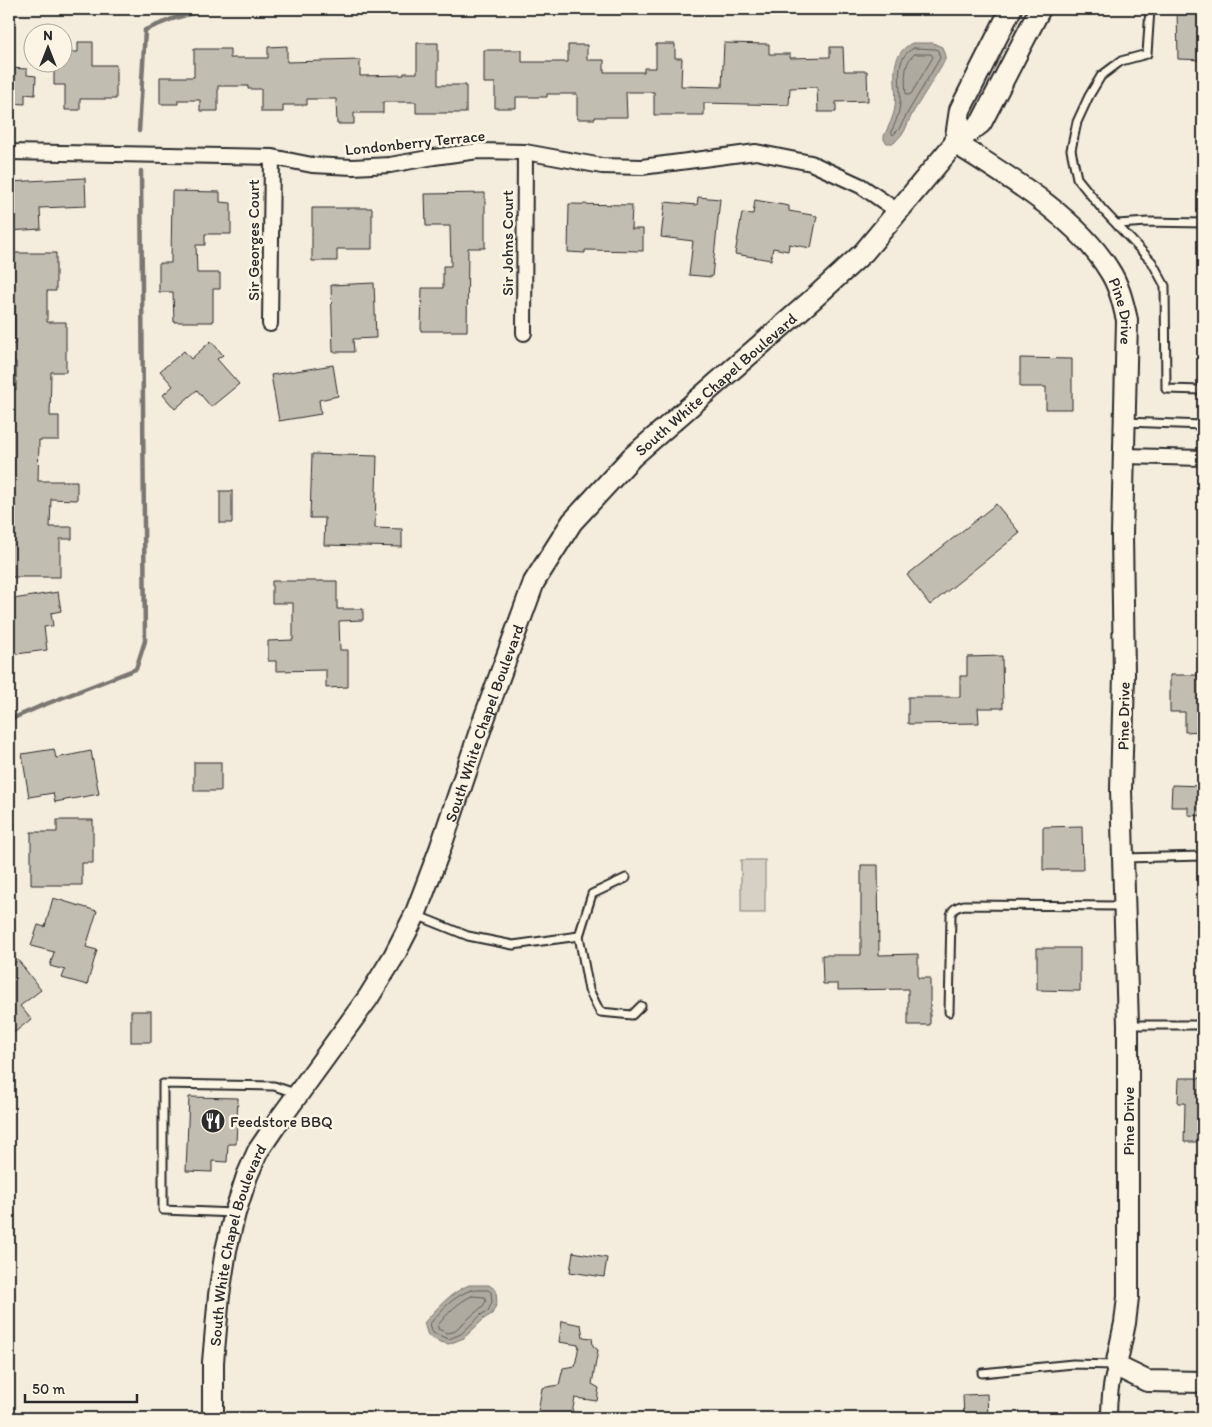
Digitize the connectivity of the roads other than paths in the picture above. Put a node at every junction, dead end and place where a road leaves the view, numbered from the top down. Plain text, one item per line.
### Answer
1 (1011, 9) edge
2 (1040, 9) edge
3 (1150, 9) edge
4 (955, 143) junction
5 (9, 152) edge
6 (525, 152) junction
7 (272, 157) junction
8 (899, 212) junction
9 (1203, 223) edge
10 (1117, 224) junction
11 (270, 324) dead end
12 (524, 333) dead end
13 (1203, 390) edge
14 (1125, 422) junction
15 (1203, 425) edge
16 (1124, 456) junction
17 (1203, 458) edge
18 (1203, 856) edge
19 (1123, 858) junction
20 (626, 878) dead end
21 (1125, 906) junction
22 (415, 915) junction
23 (579, 936) junction
24 (641, 1006) dead end
25 (949, 1012) dead end
26 (1128, 1025) junction
27 (1203, 1025) edge
28 (298, 1094) junction
29 (235, 1213) junction
30 (1116, 1366) junction
31 (982, 1373) dead end
32 (1203, 1382) edge
33 (213, 1418) edge
34 (1109, 1418) edge

1 - 4 main road
2 - 4 main road, South White Chapel Boulevard
3 - 10 lane
4 - 8 main road, South White Chapel Boulevard
4 - 14 main road, Pine Drive
5 - 7 street, Londonberry Terrace
6 - 7 street, Londonberry Terrace
6 - 8 street, Londonberry Terrace
6 - 12 street, Sir Johns Court
7 - 11 street, Sir Georges Court
8 - 22 main road, South White Chapel Boulevard
9 - 10 lane
10 - 13 lane
14 - 15 lane
14 - 16 main road, Pine Drive
16 - 17 street
16 - 19 main road, Pine Drive
18 - 19 lane
19 - 21 main road, Pine Drive
20 - 23 lane
21 - 25 lane
21 - 26 main road, Pine Drive
22 - 23 lane
22 - 28 main road, South White Chapel Boulevard
23 - 24 lane
26 - 27 lane
26 - 30 main road, Pine Drive
28 - 29 main road, South White Chapel Boulevard
28 - 29 lane
29 - 33 main road, South White Chapel Boulevard
30 - 31 lane
30 - 32 main road
30 - 34 street

